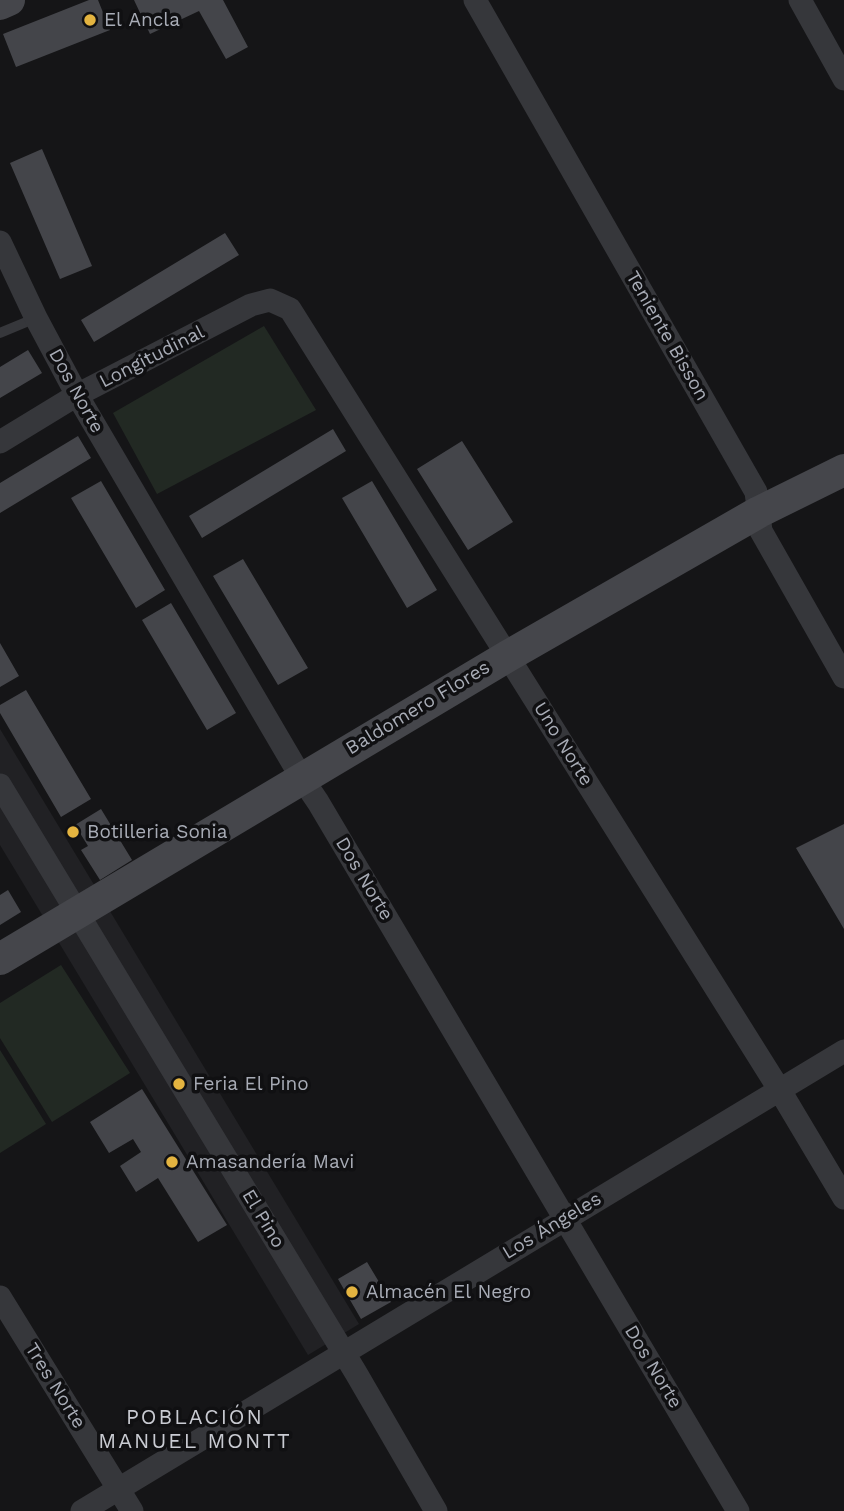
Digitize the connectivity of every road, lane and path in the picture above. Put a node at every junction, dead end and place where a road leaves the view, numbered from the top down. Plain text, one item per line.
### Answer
1 (9, 0) edge
2 (475, 0) edge
3 (800, 0) edge
4 (0, 4) edge
5 (844, 79) edge
6 (0, 242) edge
7 (270, 300) joint
8 (36, 318) junction
9 (0, 333) edge
10 (77, 395) junction
11 (0, 442) edge
12 (844, 470) edge
13 (759, 512) junction
14 (508, 656) junction
15 (844, 677) edge
16 (301, 777) junction
17 (0, 785) edge
18 (78, 911) junction
19 (0, 959) edge
20 (844, 1051) edge
21 (779, 1089) junction
22 (844, 1198) edge
23 (565, 1219) junction
24 (0, 1297) edge
25 (343, 1353) junction
26 (119, 1489) junction
27 (82, 1511) edge
28 (132, 1511) edge
29 (436, 1511) edge
30 (738, 1511) edge

1 - 4 street
2 - 13 street, Teniente Bisson
3 - 5 street
6 - 8 street, Dos Norte
7 - 10 street, Longitudinal
7 - 14 street, Uno Norte
8 - 9 lane
8 - 10 street, Dos Norte
10 - 11 street, Longitudinal
10 - 16 street, Dos Norte
12 - 13 street, Baldomero Flores
13 - 14 street, Baldomero Flores
13 - 15 street, Teniente Bisson
14 - 16 street, Baldomero Flores
14 - 21 street, Uno Norte
16 - 18 street, Baldomero Flores
16 - 23 street, Dos Norte
17 - 18 street, El Pino
18 - 19 street, Baldomero Flores
18 - 25 street, El Pino
20 - 21 street, Los Ángeles
21 - 22 street, Uno Norte
21 - 23 street, Los Ángeles
23 - 25 street, Los Ángeles
23 - 30 street, Dos Norte
24 - 26 street, Tres Norte
25 - 26 street, Los Ángeles
25 - 29 street, El Pino
26 - 27 street, Los Ángeles
26 - 28 street, Tres Norte

